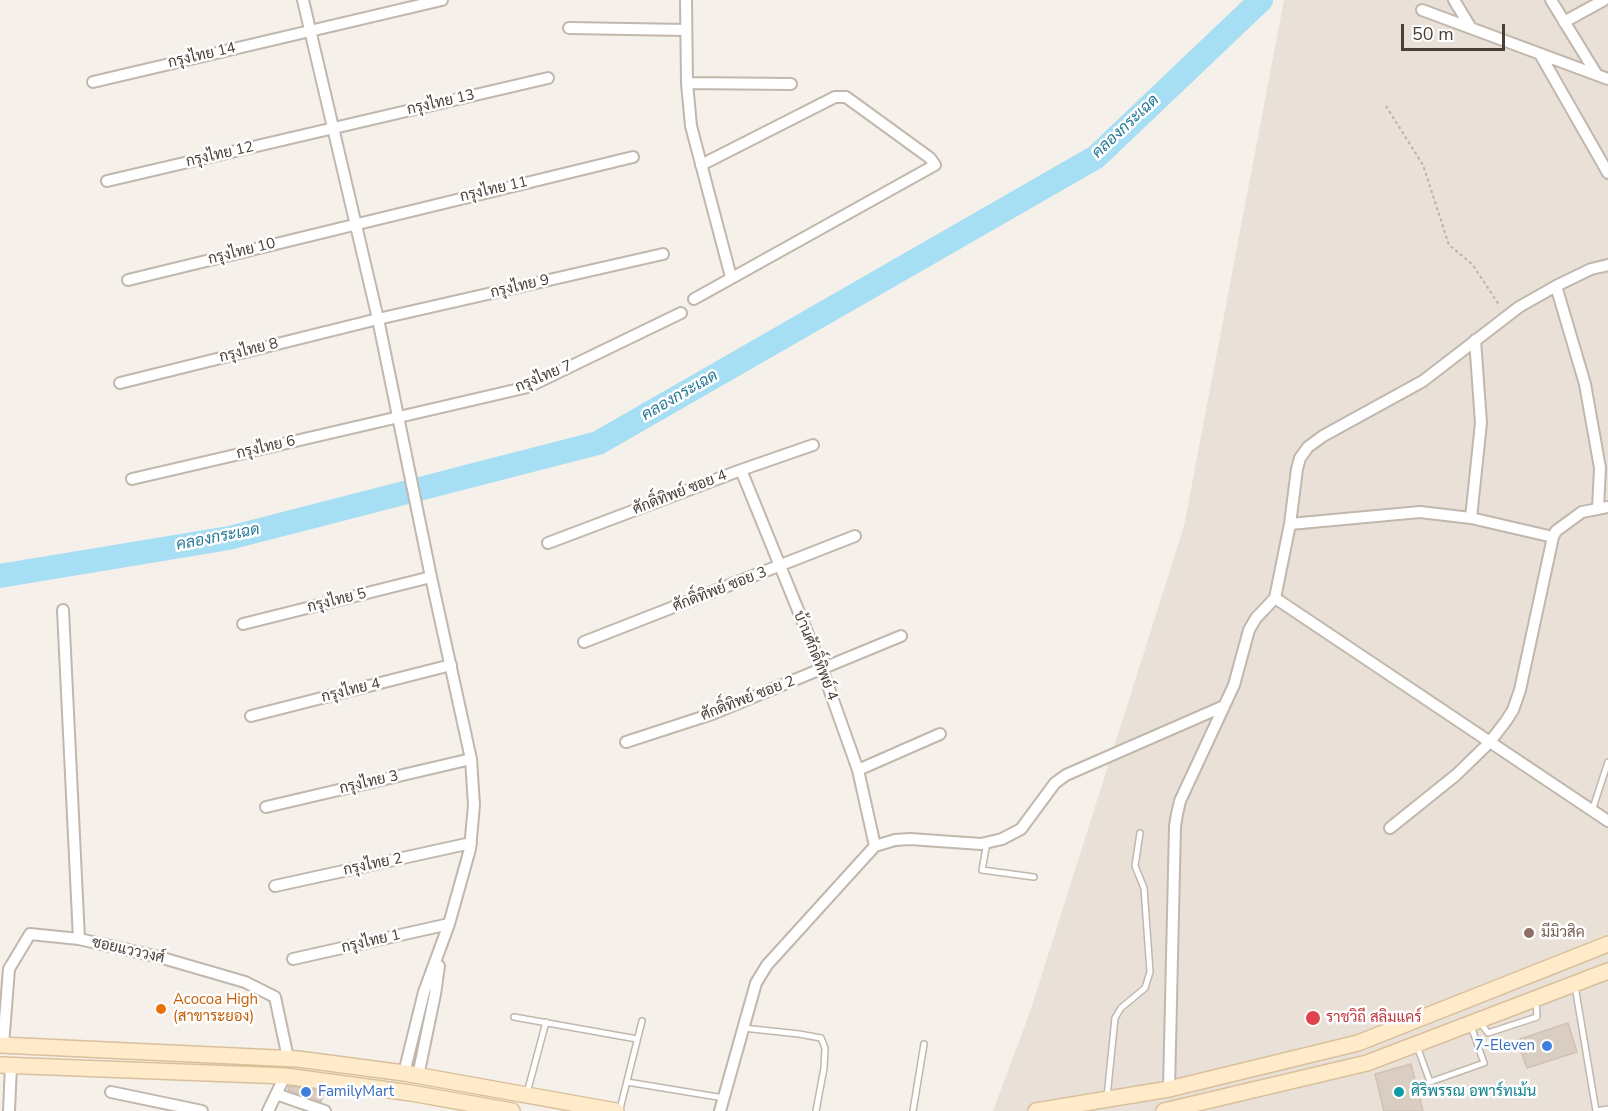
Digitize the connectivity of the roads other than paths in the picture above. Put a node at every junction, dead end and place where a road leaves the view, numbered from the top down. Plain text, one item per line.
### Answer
1 (303, 0) edge
2 (442, 0) edge
3 (686, 0) edge
4 (1454, 0) edge
5 (1551, 0) edge
6 (1604, 0) edge
7 (1422, 10) dead end
8 (1564, 22) junction
9 (568, 28) dead end
10 (1471, 28) junction
11 (310, 30) junction
12 (686, 30) junction
13 (1540, 54) junction
14 (1603, 77) edge
15 (548, 78) dead end
16 (93, 81) dead end
17 (687, 83) junction
18 (791, 84) dead end
19 (333, 128) junction
20 (633, 157) dead end
21 (701, 165) junction
22 (1608, 173) edge
23 (107, 181) dead end
24 (355, 223) junction
25 (663, 254) dead end
26 (1608, 265) edge
27 (731, 277) junction
28 (128, 280) dead end
29 (1556, 286) junction
30 (694, 300) dead end
31 (681, 313) dead end
32 (378, 319) junction
33 (1475, 340) junction
34 (120, 383) dead end
35 (399, 417) junction
36 (813, 445) dead end
37 (741, 470) junction
38 (132, 479) dead end
39 (1603, 507) edge
40 (1471, 518) junction
41 (1290, 524) junction
42 (855, 536) dead end
43 (1553, 537) junction
44 (548, 543) dead end
45 (779, 567) junction
46 (431, 577) junction
47 (1275, 598) junction
48 (63, 610) dead end
49 (243, 624) dead end
50 (900, 636) dead end
51 (584, 642) dead end
52 (451, 665) junction
53 (822, 669) junction
54 (1224, 706) junction
55 (251, 716) dead end
56 (940, 734) dead end
57 (626, 742) dead end
58 (1489, 743) junction
59 (471, 759) junction
60 (1608, 762) edge
61 (858, 771) junction
62 (266, 807) dead end
63 (1592, 811) junction
64 (1608, 821) edge
65 (1390, 828) dead end
66 (1140, 833) dead end
67 (987, 842) junction
68 (471, 843) junction
69 (876, 846) junction
70 (1034, 876) dead end
71 (275, 886) dead end
72 (449, 924) junction
73 (79, 939) junction
74 (1608, 944) edge
75 (293, 959) dead end
76 (1608, 971) edge
77 (1574, 984) junction
78 (514, 1017) dead end
79 (642, 1021) dead end
80 (546, 1022) junction
81 (1475, 1023) junction
82 (743, 1028) junction
83 (637, 1039) junction
84 (924, 1044) dead end
85 (1416, 1044) junction
86 (2, 1045) edge
87 (288, 1058) junction
88 (6, 1065) edge
89 (411, 1074) junction
90 (285, 1076) junction
91 (627, 1082) junction
92 (1169, 1089) junction
93 (111, 1092) dead end
94 (276, 1094) junction
95 (527, 1095) junction
96 (724, 1098) junction
97 (1107, 1099) junction
98 (442, 1105) edge
99 (1196, 1108) edge
100 (1062, 1109) edge
101 (1608, 1109) edge
102 (9, 1111) edge
103 (202, 1111) edge
104 (268, 1111) edge
105 (325, 1111) edge
106 (512, 1111) edge
107 (618, 1111) edge
108 (720, 1111) edge
109 (816, 1111) edge
110 (913, 1111) edge
111 (1036, 1111) edge
112 (1164, 1111) edge

1 - 11 street
2 - 11 street, กรุงไทย 14
3 - 12 street
4 - 10 street
5 - 8 street
6 - 8 street
7 - 10 street
8 - 14 street
9 - 12 street
10 - 13 street
11 - 16 street, กรุงไทย 14
11 - 19 street
12 - 17 street
13 - 14 street
13 - 22 street
15 - 19 street, กรุงไทย 13
17 - 18 street
17 - 21 street
19 - 23 street, กรุงไทย 12
19 - 24 street
20 - 24 street, กรุงไทย 11
21 - 27 street
21 - 27 street
24 - 28 street, กรุงไทย 10
24 - 32 street
25 - 32 street, กรุงไทย 9
26 - 29 street
27 - 30 street
29 - 33 street
29 - 39 street
31 - 35 street, กรุงไทย 7
32 - 34 street, กรุงไทย 8
32 - 35 street
33 - 40 street
33 - 41 street
35 - 38 street, กรุงไทย 6
35 - 46 street
36 - 37 street, ศักดิ์ทิพย์ ซอย 4
37 - 44 street, ศักดิ์ทิพย์ ซอย 4
37 - 45 street, บ้านศักดิ์ทิพย์ 4
39 - 43 street
40 - 41 street
40 - 43 street
41 - 47 street
42 - 45 street, ศักดิ์ทิพย์ ซอย 3
43 - 58 street
45 - 51 street, ศักดิ์ทิพย์ ซอย 3
45 - 53 street, บ้านศักดิ์ทิพย์ 4
46 - 49 street, กรุงไทย 5
46 - 52 street
47 - 54 street
47 - 58 street
48 - 73 street
50 - 53 street, ศักดิ์ทิพย์ ซอย 2
52 - 55 street, กรุงไทย 4
52 - 59 street
53 - 57 street, ศักดิ์ทิพย์ ซอย 2
53 - 61 street, บ้านศักดิ์ทิพย์ 4
54 - 67 street
54 - 92 street
56 - 61 street
58 - 63 street
58 - 65 street
59 - 62 street, กรุงไทย 3
59 - 68 street
60 - 63 lane
61 - 69 street, บ้านศักดิ์ทิพย์ 4
63 - 64 street
66 - 97 lane
67 - 69 street
67 - 70 lane
68 - 71 street, กรุงไทย 2
68 - 72 street
69 - 82 street
72 - 75 street, กรุงไทย 1
72 - 89 street
73 - 86 street, ซอยแวววงศ์
73 - 87 street, ซอยแวววงศ์
74 - 92 street
76 - 77 street
77 - 81 street
77 - 101 lane
78 - 80 lane
79 - 83 lane
80 - 83 lane
80 - 95 lane
81 - 85 street
81 - 85 lane
82 - 96 street
82 - 109 lane
83 - 91 lane
84 - 110 lane
85 - 99 street
86 - 87 street
87 - 89 street
88 - 90 street
88 - 102 street
89 - 95 street
90 - 94 street
90 - 98 street
91 - 96 lane
91 - 107 lane
92 - 97 street
93 - 103 street
94 - 104 street
94 - 105 street
95 - 107 street
96 - 108 street
97 - 100 street
98 - 106 street
99 - 112 street
100 - 111 street

